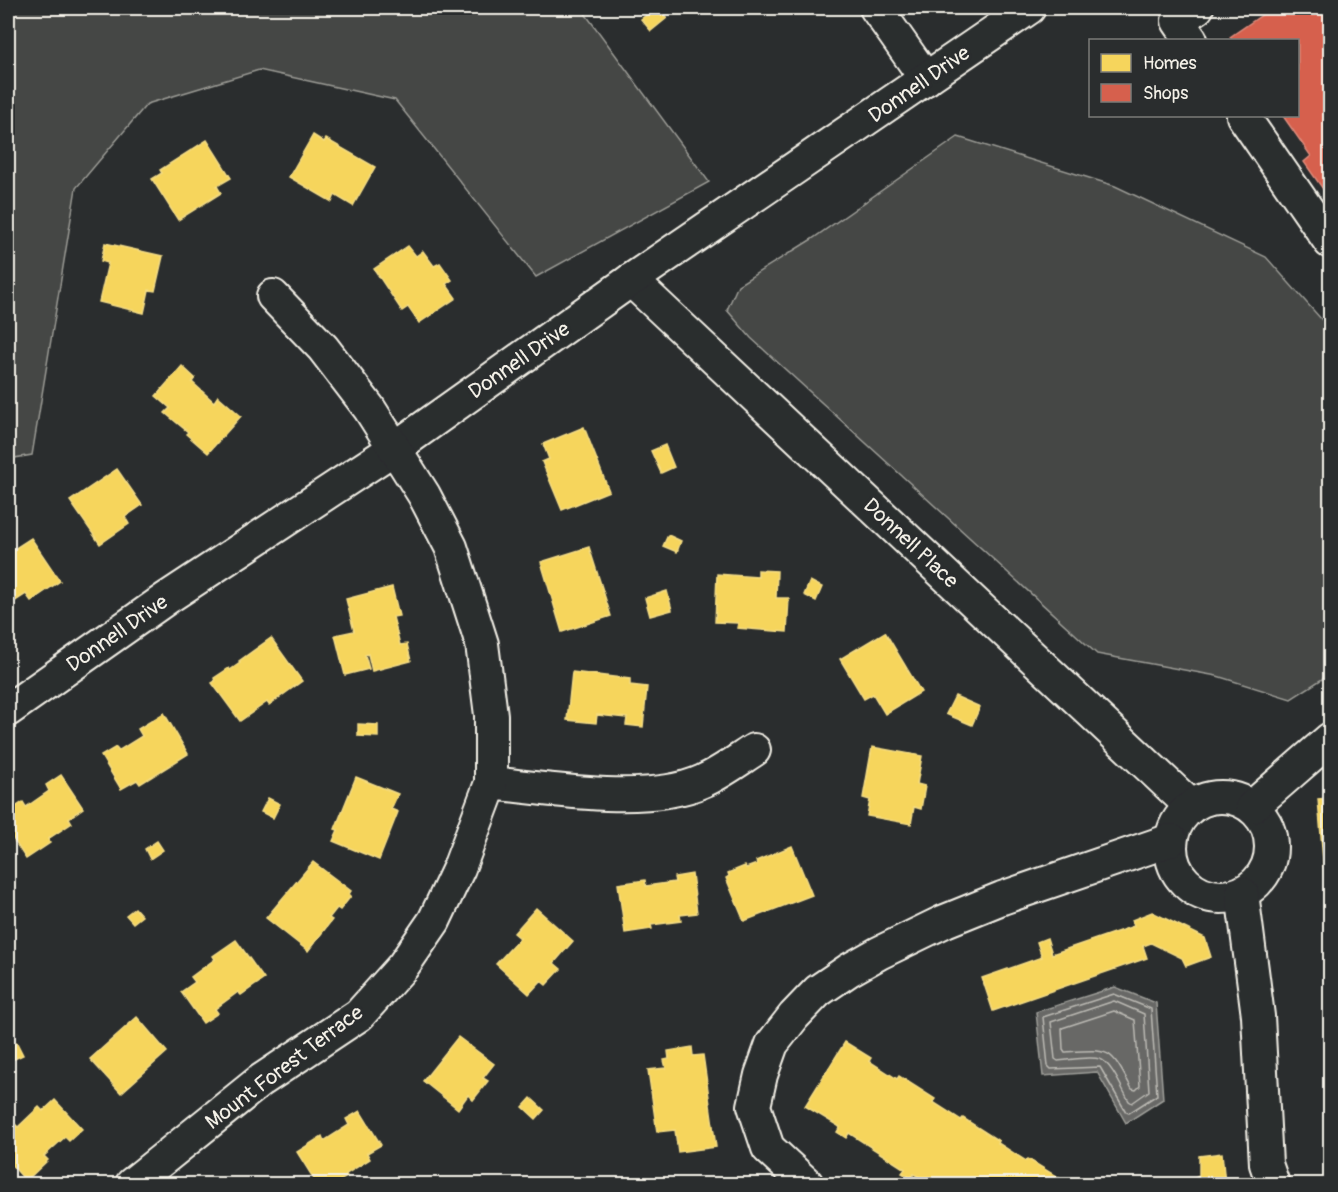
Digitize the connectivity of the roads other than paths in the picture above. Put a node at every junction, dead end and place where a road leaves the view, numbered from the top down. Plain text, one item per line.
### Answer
1 (876, 8) edge
2 (1029, 8) edge
3 (1197, 8) edge
4 (1190, 39) edge
5 (926, 79) junction
6 (1244, 117) edge
7 (1330, 242) edge
8 (631, 280) junction
9 (273, 296) dead end
10 (394, 448) junction
11 (8, 710) edge
12 (1330, 739) edge
13 (754, 750) dead end
14 (491, 783) junction
15 (1191, 806) junction
16 (1252, 807) junction
17 (1171, 840) junction
18 (1242, 893) junction
19 (132, 1185) edge
20 (807, 1185) edge
21 (1273, 1185) edge

1 - 5 street
2 - 5 street, Donnell Drive
3 - 4 street
5 - 8 street, Donnell Drive
6 - 7 street
8 - 10 street, Donnell Drive
8 - 15 street, Donnell Place
9 - 10 street, Mount Forest Terrace
10 - 11 street, Donnell Drive
10 - 14 street, Mount Forest Terrace
12 - 16 street
13 - 14 street
14 - 19 street, Mount Forest Terrace
15 - 16 street
15 - 17 street
16 - 18 street
17 - 18 street
17 - 20 street
18 - 21 street

